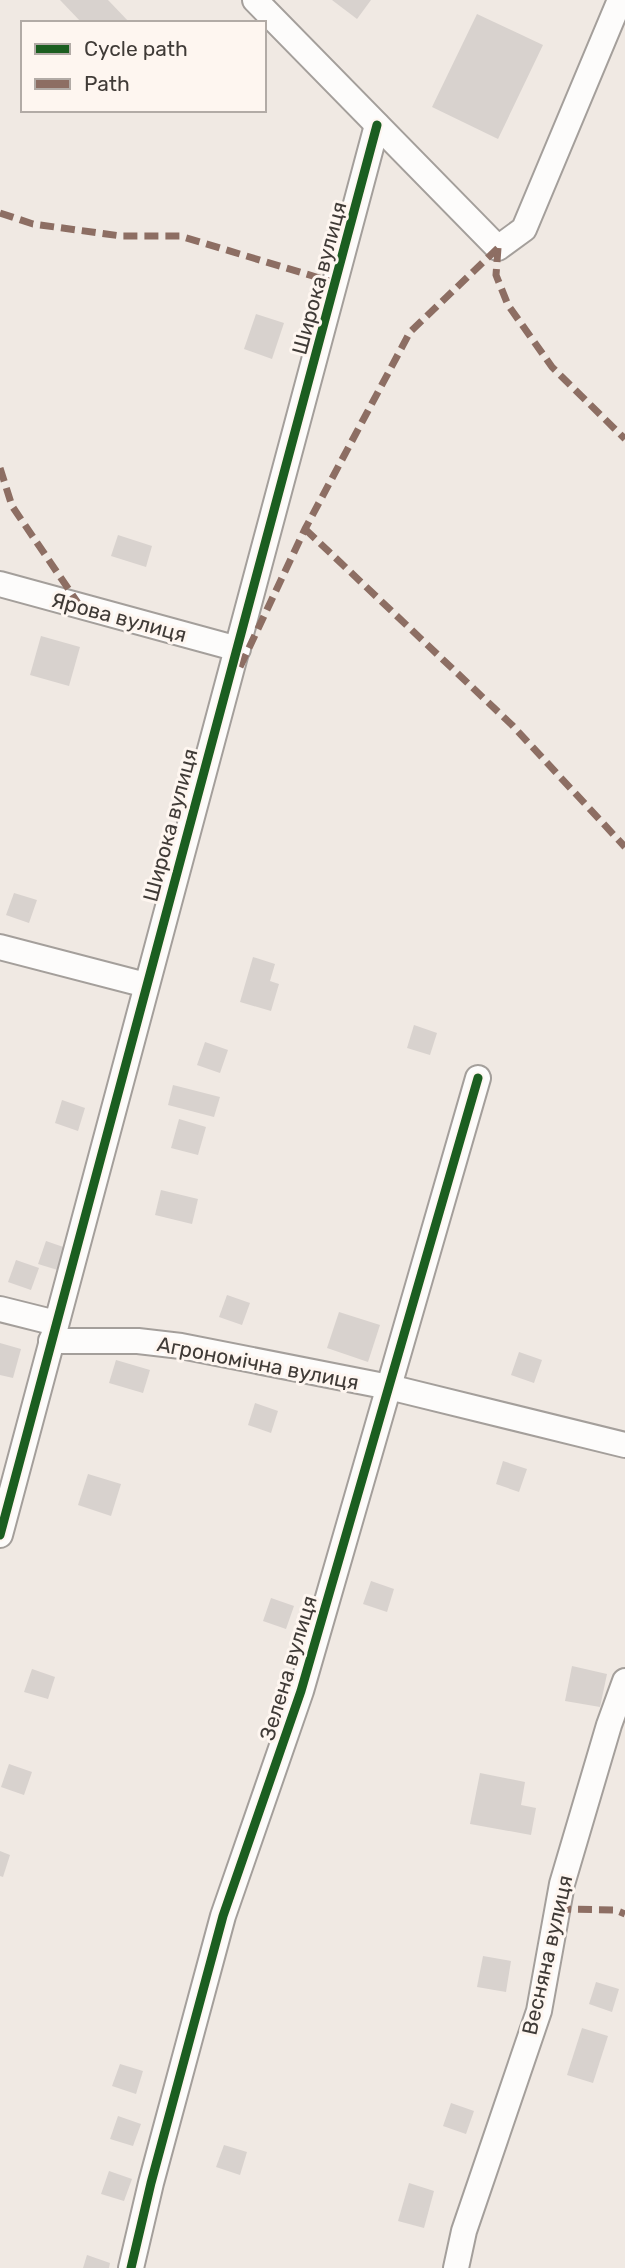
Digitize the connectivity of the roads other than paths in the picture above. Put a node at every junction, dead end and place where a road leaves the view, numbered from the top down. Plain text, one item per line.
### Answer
1 (256, 0) edge
2 (620, 0) edge
3 (377, 125) junction
4 (0, 584) edge
5 (238, 649) junction
6 (0, 947) edge
7 (146, 985) junction
8 (478, 1078) dead end
9 (0, 1309) edge
10 (54, 1332) junction
11 (389, 1387) junction
12 (625, 1445) edge
13 (0, 1535) edge
14 (625, 1681) edge
15 (131, 2268) edge
16 (456, 2268) edge

1 - 3 street
2 - 3 street
3 - 5 street, Широка вулиця
4 - 5 street, Ярова вулиця
5 - 7 street, Широка вулиця
6 - 7 street
7 - 10 street, Широка вулиця
8 - 11 street, Зелена вулиця
9 - 10 street, Агрономічна вулиця
10 - 11 street, Агрономічна вулиця
10 - 13 street, Широка вулиця
11 - 12 street, Агрономічна вулиця
11 - 15 street, Зелена вулиця
14 - 16 street, Весняна вулиця

